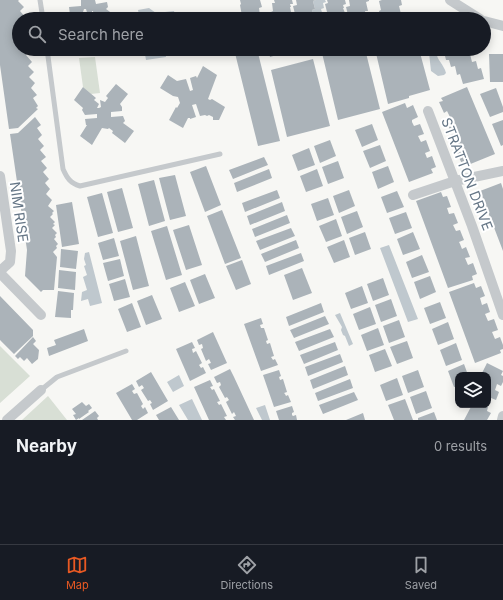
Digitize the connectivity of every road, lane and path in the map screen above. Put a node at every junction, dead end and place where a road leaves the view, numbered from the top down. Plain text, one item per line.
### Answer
1 (40, 0) edge
2 (450, 0) edge
3 (42, 12) edge
4 (469, 12) edge
5 (491, 23) edge
6 (503, 26) edge
7 (48, 56) edge
8 (428, 110) dead end
9 (220, 154) dead end
10 (503, 171) edge
11 (0, 176) edge
12 (455, 182) junction
13 (413, 194) dead end
14 (0, 272) edge
15 (41, 315) dead end
16 (503, 315) edge
17 (126, 351) dead end
18 (41, 390) joint
19 (503, 416) edge
20 (7, 420) edge
21 (502, 420) edge

1 - 3 lane
2 - 4 street
5 - 6 street
7 - 9 lane
8 - 12 street, STRATTON DRIVE
10 - 12 street
11 - 14 street, NIM RISE
12 - 13 street
12 - 16 street, STRATTON DRIVE
14 - 15 street
17 - 18 lane
18 - 20 street
19 - 21 street

